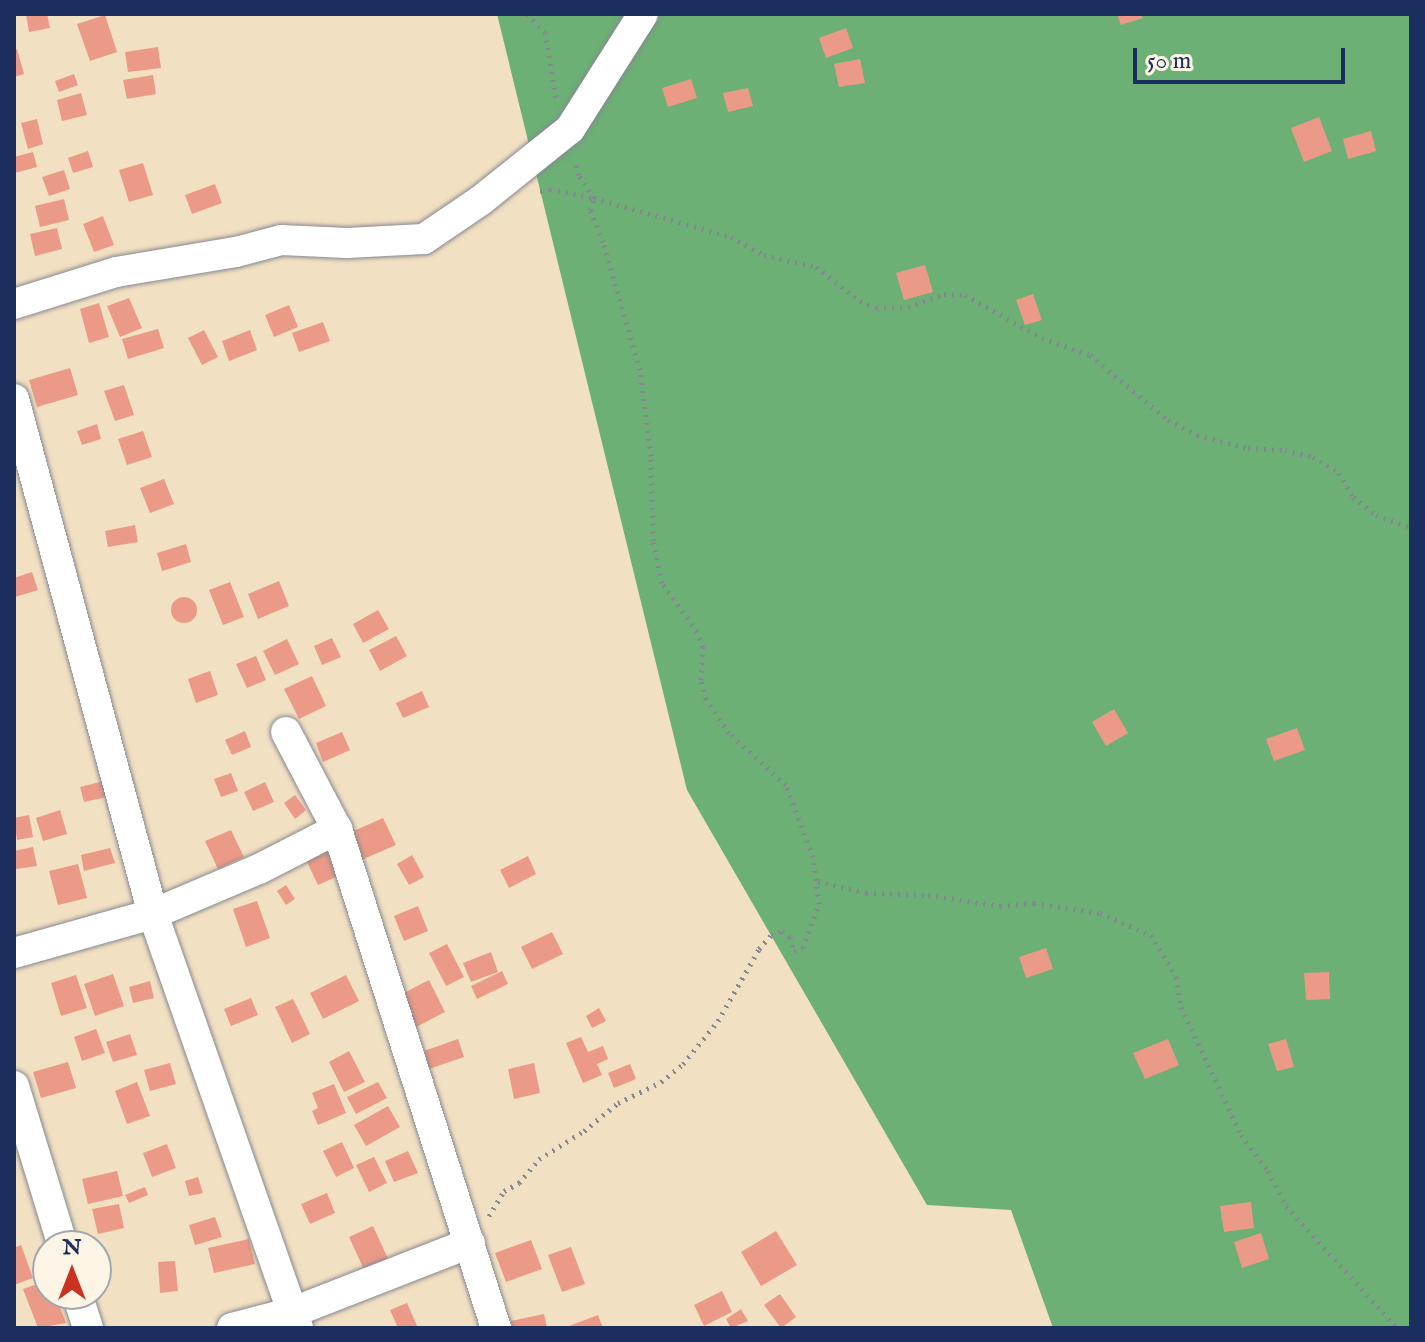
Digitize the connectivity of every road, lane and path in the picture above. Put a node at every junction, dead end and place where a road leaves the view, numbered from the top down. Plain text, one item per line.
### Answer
1 (527, 14) edge
2 (643, 14) edge
3 (570, 129) junction
4 (536, 192) dead end
5 (594, 198) junction
6 (14, 304) edge
7 (14, 399) edge
8 (1411, 528) edge
9 (286, 732) dead end
10 (337, 829) junction
11 (818, 881) junction
12 (153, 914) junction
13 (14, 953) edge
14 (14, 1086) edge
15 (58, 1230) edge
16 (470, 1243) junction
17 (296, 1320) edge
18 (232, 1328) edge
19 (496, 1328) edge
20 (1397, 1328) edge

1 - 3 path
2 - 3 street
3 - 5 path
3 - 6 street
4 - 5 path
5 - 8 path
5 - 11 path
7 - 12 street
9 - 10 street
10 - 12 street
10 - 16 street
11 - 16 path
11 - 20 path
12 - 13 street
12 - 17 street
14 - 15 street
16 - 17 street
16 - 19 street
17 - 18 street

